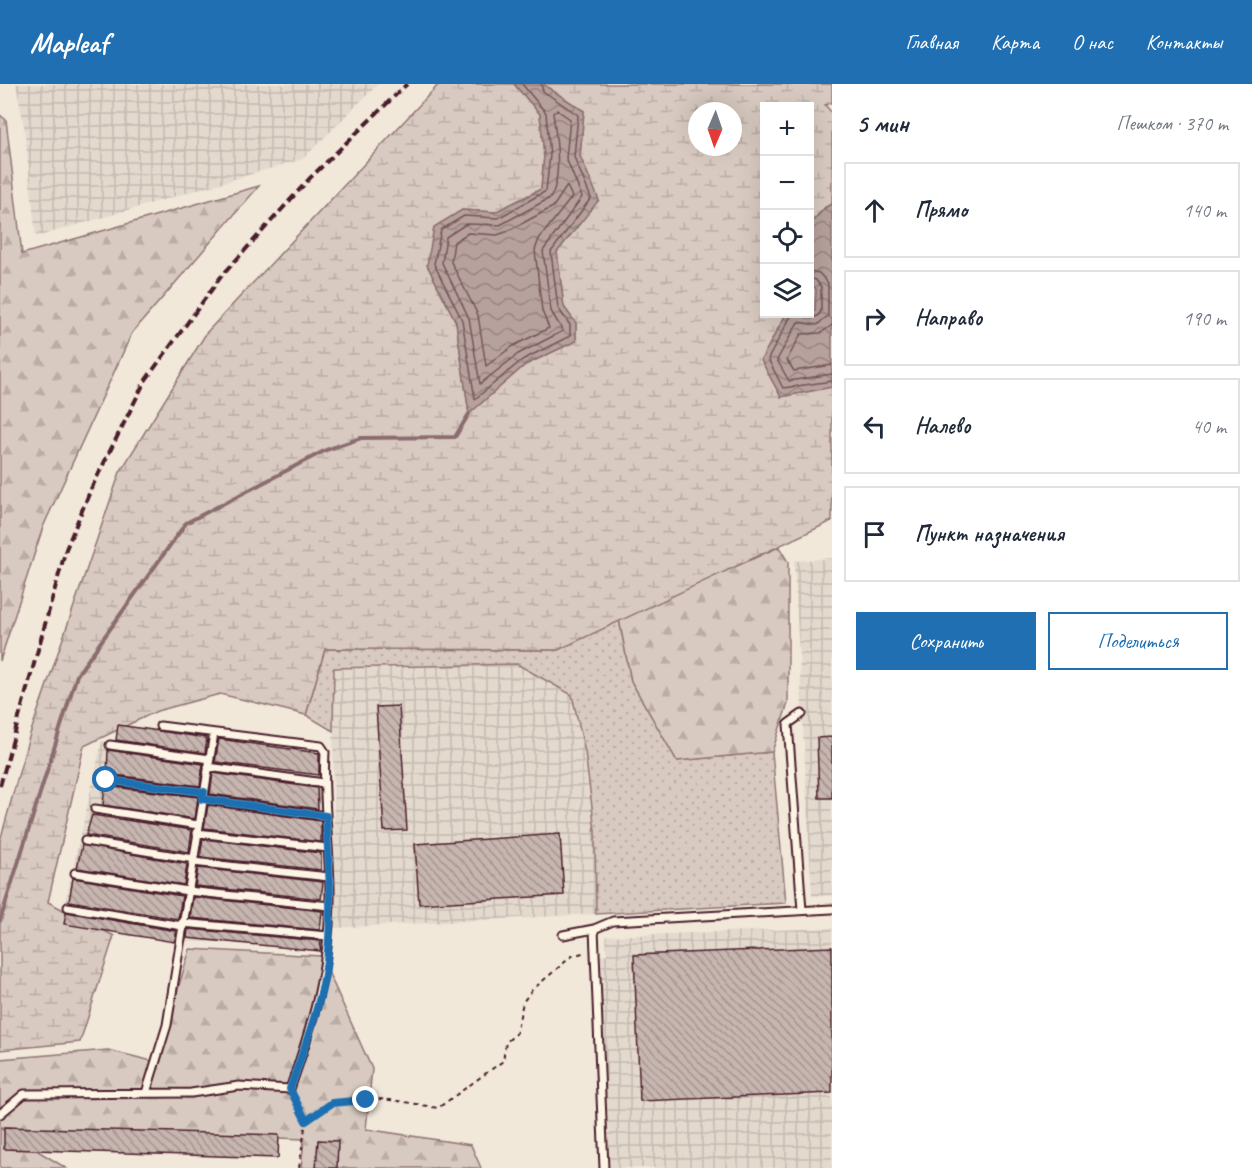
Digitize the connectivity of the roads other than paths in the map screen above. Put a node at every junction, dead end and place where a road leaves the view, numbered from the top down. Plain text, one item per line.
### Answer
1 (802, 714) dead end
2 (160, 726) dead end
3 (214, 733) junction
4 (110, 745) dead end
5 (210, 759) junction
6 (208, 767) junction
7 (106, 780) dead end
8 (324, 783) junction
9 (203, 795) junction
10 (95, 809) dead end
11 (326, 816) junction
12 (198, 829) junction
13 (85, 841) dead end
14 (328, 848) junction
15 (193, 861) junction
16 (75, 873) dead end
17 (329, 877) junction
18 (188, 891) junction
19 (330, 906) junction
20 (68, 908) dead end
21 (832, 909) edge
22 (802, 910) junction
23 (182, 925) junction
24 (594, 929) junction
25 (564, 934) dead end
26 (328, 936) junction
27 (146, 1093) junction
28 (0, 1114) edge
29 (604, 1168) edge

1 - 22 lane
2 - 3 lane
3 - 5 lane
3 - 8 lane
4 - 5 lane
5 - 6 lane
6 - 8 lane
6 - 9 lane
7 - 9 lane
8 - 11 lane
9 - 11 lane
9 - 12 lane
10 - 12 lane
11 - 14 lane
12 - 14 lane
12 - 15 lane
13 - 15 lane
14 - 17 lane
15 - 17 lane
15 - 18 lane
16 - 18 lane
17 - 19 lane
18 - 19 lane
18 - 23 lane
19 - 26 lane
20 - 23 lane
21 - 22 lane
22 - 24 lane
23 - 26 lane
23 - 27 lane
24 - 25 lane
24 - 29 lane
26 - 27 lane
27 - 28 lane

